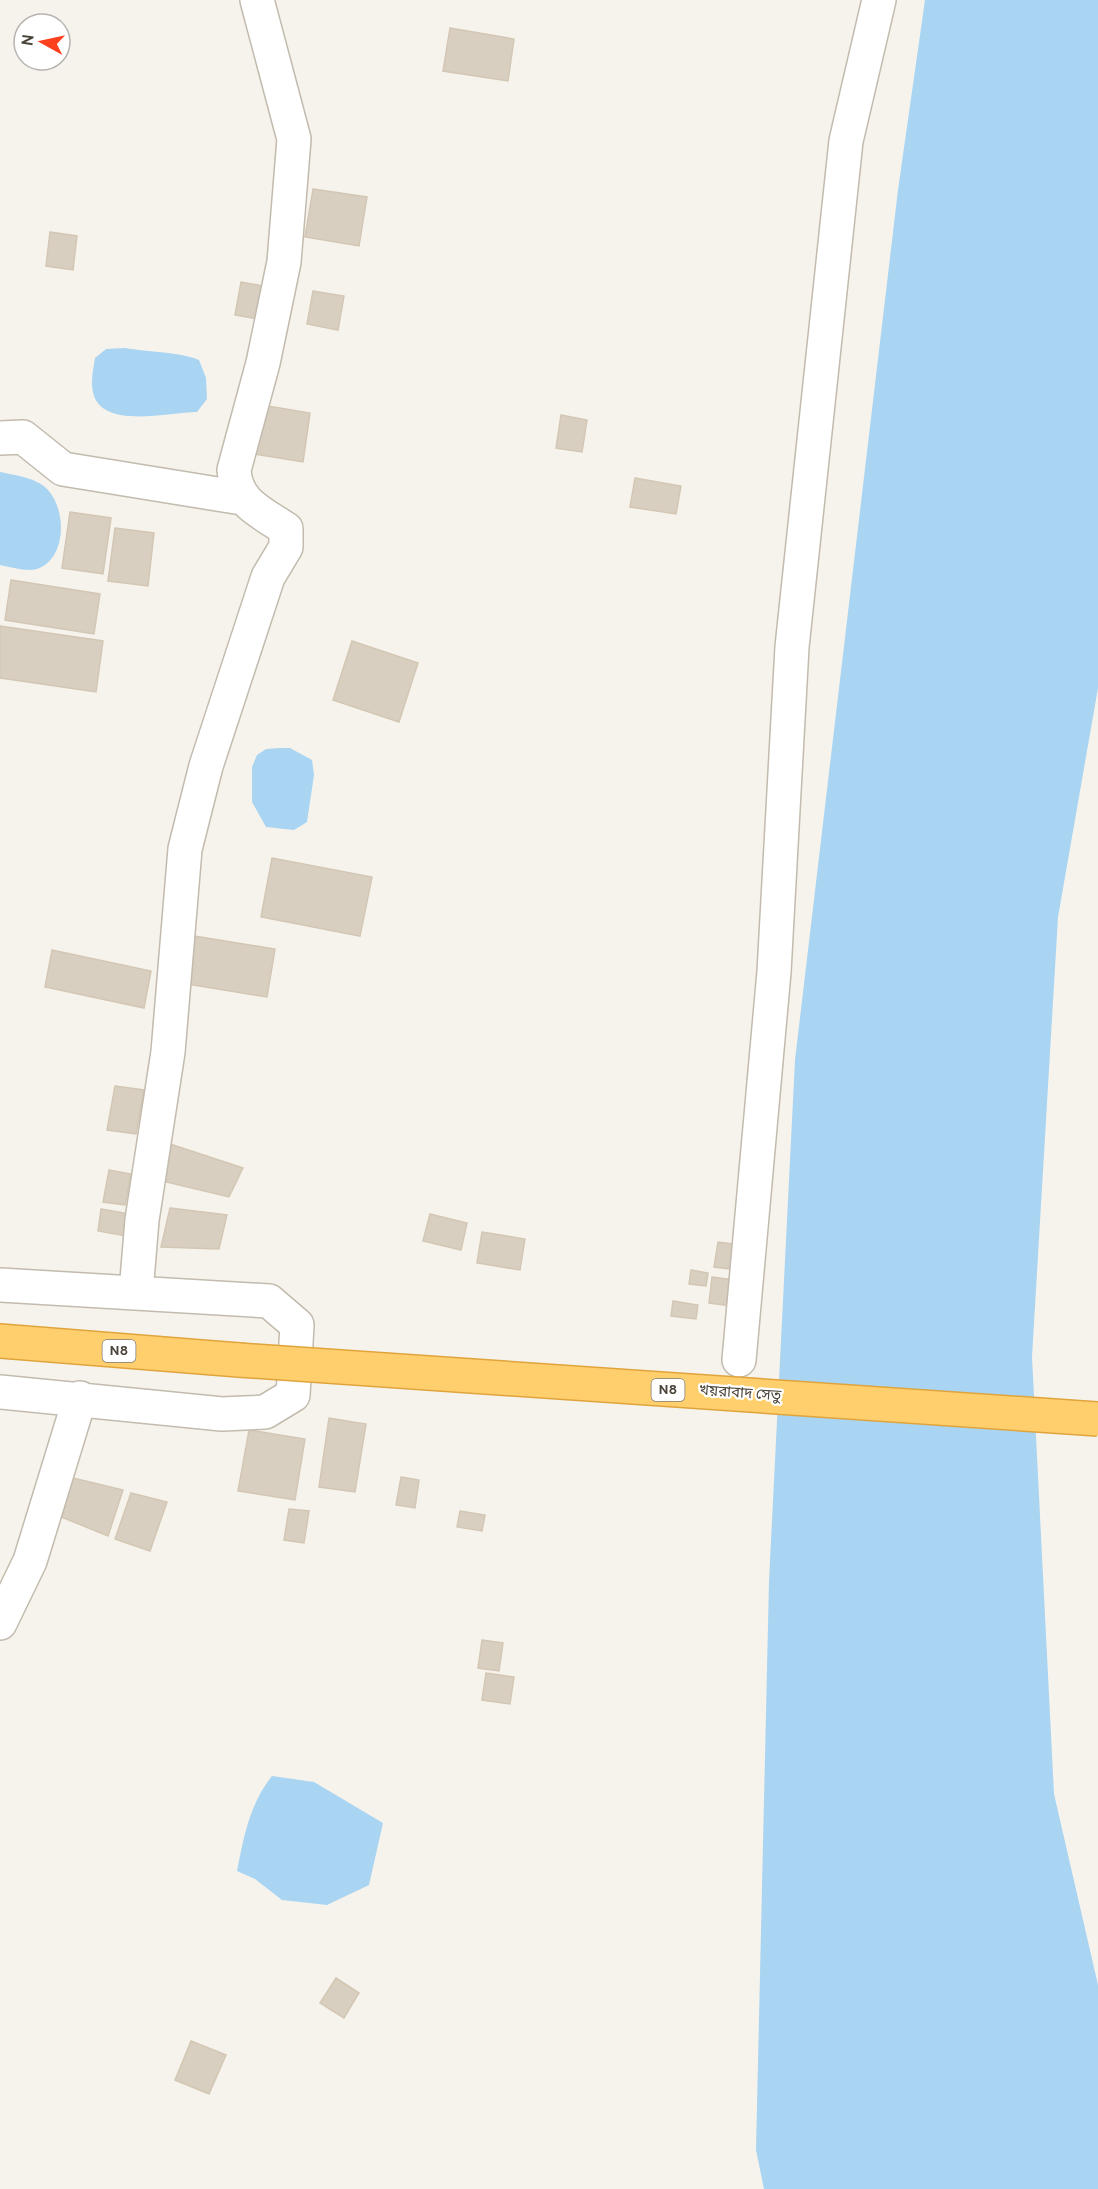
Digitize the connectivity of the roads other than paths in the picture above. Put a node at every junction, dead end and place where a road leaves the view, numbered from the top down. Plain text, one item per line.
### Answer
1 (257, 0) edge
2 (879, 0) edge
3 (0, 438) edge
4 (242, 498) junction
5 (0, 1285) edge
6 (136, 1292) junction
7 (0, 1341) edge
8 (739, 1360) dead end
9 (0, 1392) edge
10 (80, 1398) junction
11 (1098, 1419) edge
12 (0, 1623) edge

1 - 4 street
2 - 8 street
3 - 4 street
4 - 6 street
5 - 6 street
6 - 10 street
7 - 11 highway, খয়রাবাদ সেতু / N8, bridge
9 - 10 street
10 - 12 street

